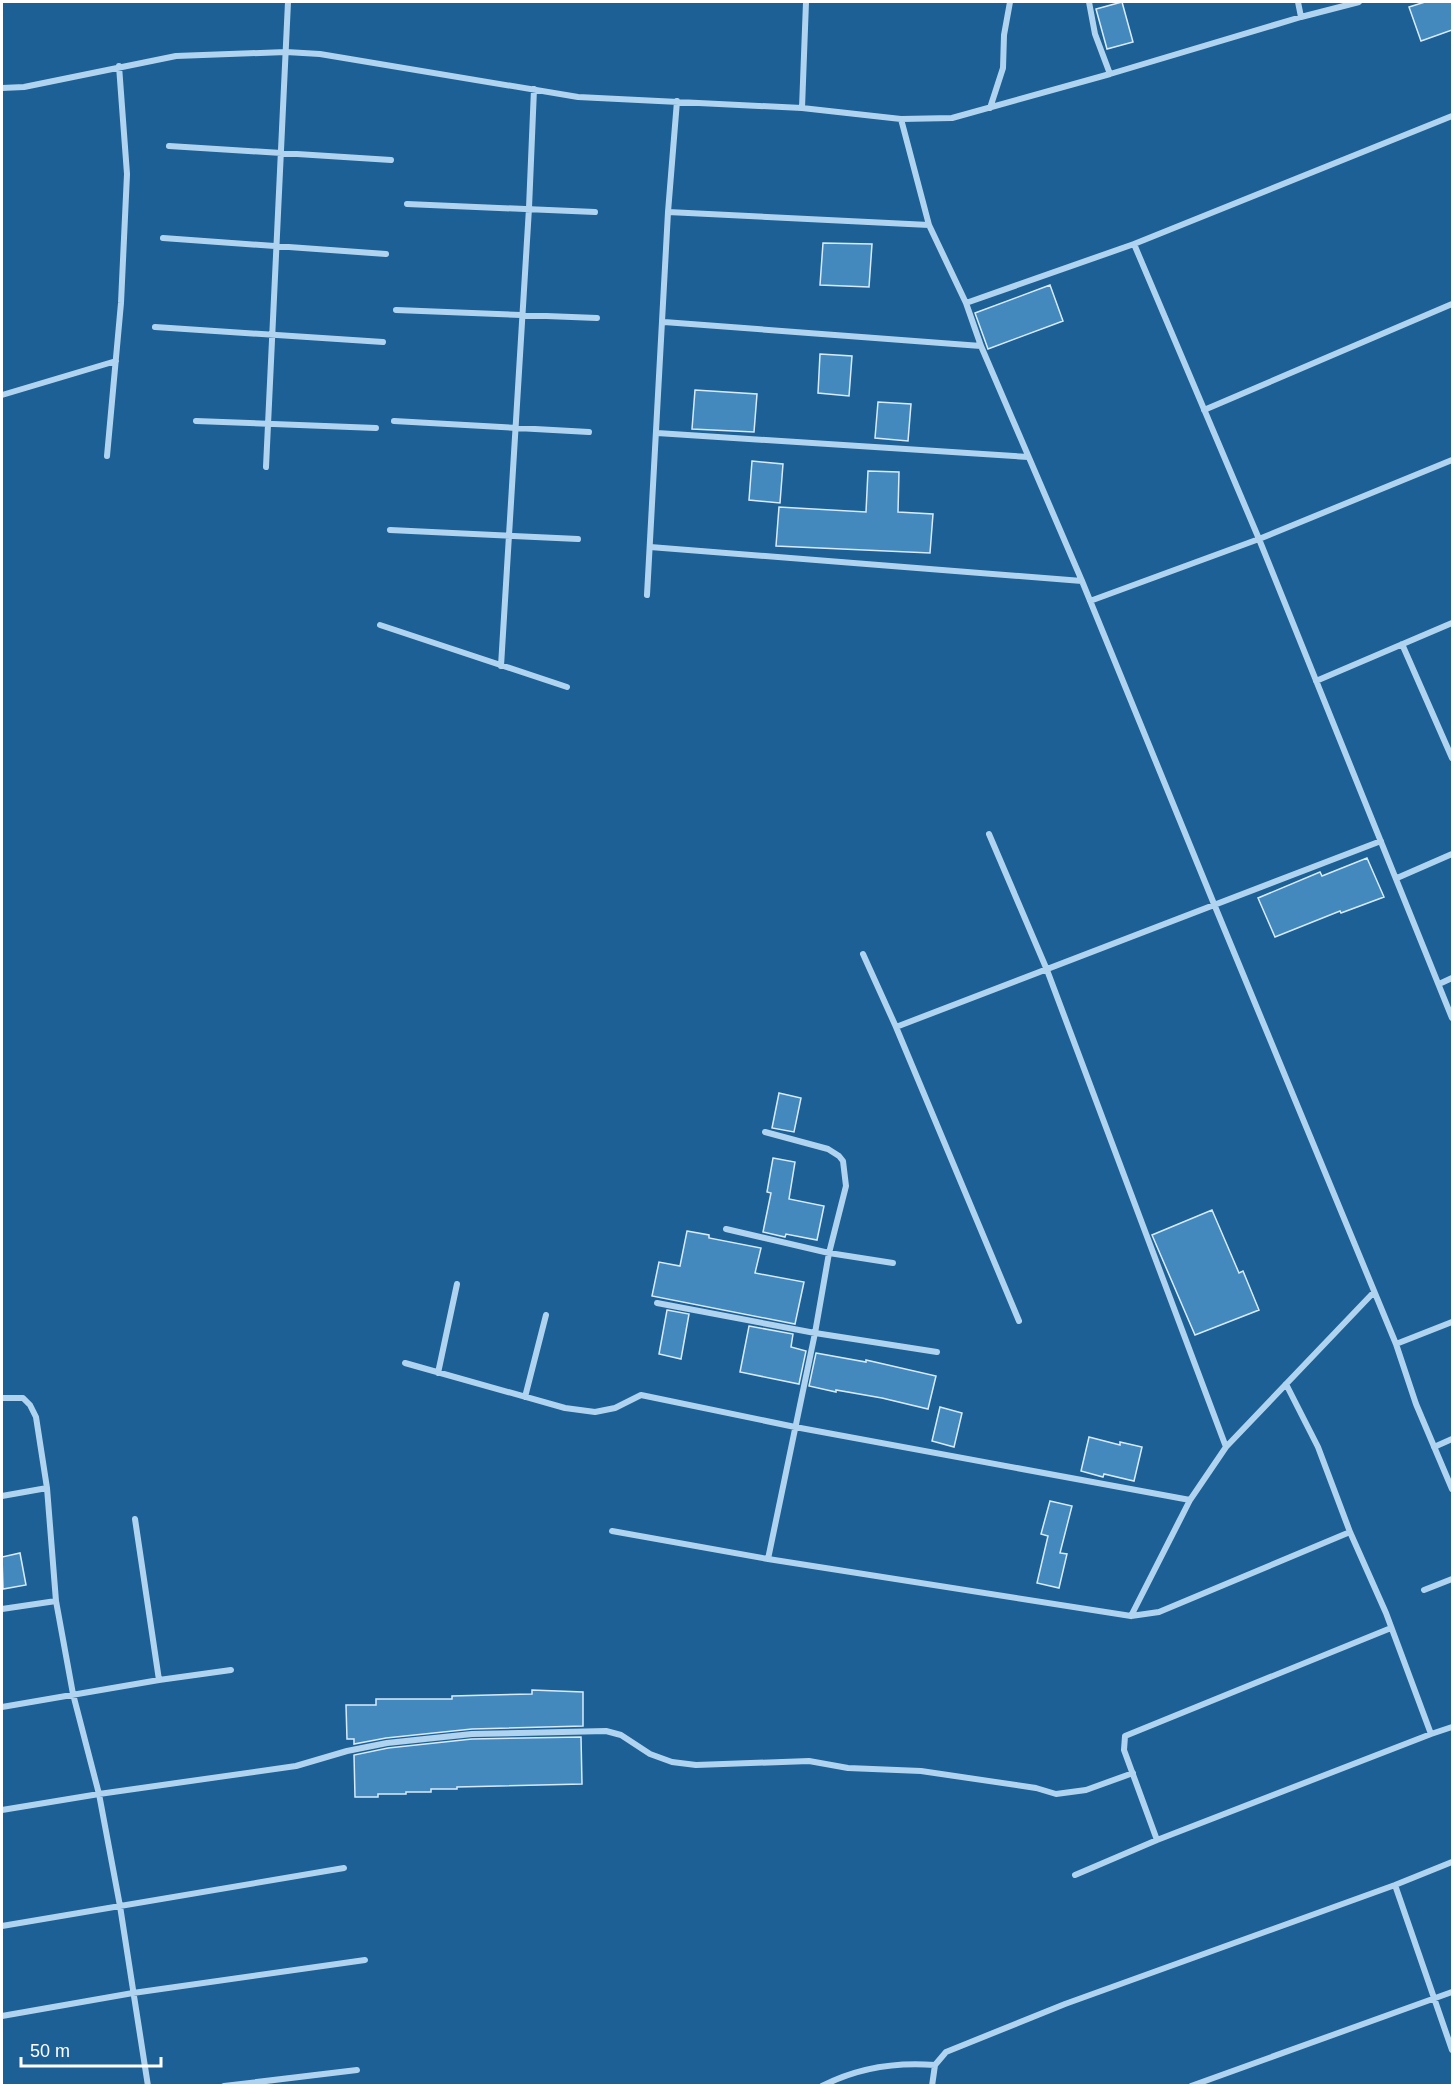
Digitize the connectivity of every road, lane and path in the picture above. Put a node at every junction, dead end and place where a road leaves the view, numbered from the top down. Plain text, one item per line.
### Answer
1 (288, 2) edge
2 (806, 2) edge
3 (1010, 2) edge
4 (1089, 2) edge
5 (1298, 2) edge
6 (1359, 2) edge
7 (1301, 17) junction
8 (286, 52) junction
9 (119, 66) junction
10 (1110, 74) junction
11 (2, 88) edge
12 (534, 89) junction
13 (676, 100) junction
14 (802, 108) junction
15 (990, 108) junction
16 (1452, 116) edge
17 (901, 119) junction
18 (169, 146) dead end
19 (281, 153) junction
20 (391, 160) dead end
21 (407, 204) dead end
22 (530, 208) junction
23 (595, 212) dead end
24 (668, 212) junction
25 (928, 225) junction
26 (164, 238) dead end
27 (1134, 244) junction
28 (276, 246) junction
29 (386, 254) dead end
30 (966, 303) junction
31 (1452, 303) edge
32 (396, 310) dead end
33 (522, 315) junction
34 (597, 318) dead end
35 (663, 322) junction
36 (155, 327) dead end
37 (272, 335) junction
38 (383, 342) dead end
39 (981, 346) junction
40 (116, 361) junction
41 (2, 395) edge
42 (1204, 410) junction
43 (394, 421) dead end
44 (196, 422) dead end
45 (267, 424) junction
46 (376, 428) dead end
47 (515, 428) junction
48 (589, 432) dead end
49 (657, 433) junction
50 (107, 456) dead end
51 (1028, 457) junction
52 (1452, 460) edge
53 (266, 466) dead end
54 (390, 530) dead end
55 (509, 536) junction
56 (578, 539) dead end
57 (1259, 539) junction
58 (650, 547) junction
59 (1082, 580) junction
60 (647, 595) dead end
61 (1090, 601) junction
62 (1452, 623) edge
63 (380, 625) dead end
64 (1402, 644) junction
65 (501, 666) junction
66 (1316, 681) junction
67 (567, 687) dead end
68 (1452, 758) edge
69 (989, 834) dead end
70 (1381, 841) junction
71 (1452, 854) edge
72 (1397, 878) junction
73 (1214, 904) junction
74 (863, 954) dead end
75 (1047, 970) junction
76 (1452, 978) edge
77 (1439, 984) junction
78 (1452, 1018) edge
79 (896, 1027) junction
80 (765, 1132) dead end
81 (726, 1229) dead end
82 (829, 1253) junction
83 (893, 1263) dead end
84 (457, 1284) dead end
85 (1374, 1292) junction
86 (657, 1304) dead end
87 (546, 1315) dead end
88 (1019, 1321) dead end
89 (1452, 1322) edge
90 (815, 1333) junction
91 (1396, 1344) junction
92 (937, 1352) dead end
93 (405, 1364) dead end
94 (438, 1373) junction
95 (1286, 1384) junction
96 (525, 1397) junction
97 (2, 1398) edge
98 (795, 1427) junction
99 (1452, 1439) edge
100 (1226, 1447) junction
101 (1434, 1447) junction
102 (47, 1488) junction
103 (1452, 1489) edge
104 (2, 1496) edge
105 (1190, 1500) junction
106 (135, 1519) dead end
107 (612, 1531) dead end
108 (1350, 1532) junction
109 (768, 1559) junction
110 (1452, 1579) edge
111 (1424, 1590) dead end
112 (56, 1601) junction
113 (2, 1609) edge
114 (1131, 1616) junction
115 (1391, 1628) junction
116 (231, 1670) dead end
117 (159, 1680) junction
118 (73, 1694) junction
119 (2, 1707) edge
120 (1452, 1727) edge
121 (1431, 1734) junction
122 (1133, 1773) junction
123 (99, 1794) junction
124 (2, 1810) edge
125 (1157, 1840) junction
126 (1452, 1862) edge
127 (344, 1868) dead end
128 (1075, 1875) dead end
129 (1395, 1885) junction
130 (120, 1906) junction
131 (2, 1926) edge
132 (365, 1960) dead end
133 (1452, 1992) edge
134 (134, 1993) junction
135 (1434, 1999) junction
136 (2, 2016) edge
137 (1452, 2050) edge
138 (935, 2065) junction
139 (357, 2070) dead end
140 (148, 2085) edge
141 (224, 2085) edge
142 (822, 2085) edge
143 (932, 2085) edge
144 (1191, 2085) edge

1 - 8 street
2 - 14 street
3 - 15 street
4 - 10 street
5 - 7 street
6 - 7 street
7 - 10 street
8 - 9 street
8 - 12 street
8 - 19 street
9 - 11 street
9 - 40 street
10 - 15 street
12 - 13 street
12 - 22 street
13 - 14 street
13 - 24 street
14 - 17 street
15 - 17 street
16 - 27 street
17 - 25 street
18 - 19 street
19 - 20 street
19 - 28 street
21 - 22 street
22 - 23 street
22 - 33 street
24 - 25 street
24 - 35 street
25 - 30 street
26 - 28 street
27 - 30 street
27 - 42 street
28 - 29 street
28 - 37 street
30 - 39 street
31 - 42 street
32 - 33 street
33 - 34 street
33 - 47 street
35 - 39 street
35 - 49 street
36 - 37 street
37 - 38 street
37 - 45 street
39 - 51 street
40 - 41 street
40 - 50 street
42 - 57 street
43 - 47 street
44 - 45 street
45 - 46 street
45 - 53 street
47 - 48 street
47 - 55 street
49 - 51 street
49 - 58 street
51 - 59 street
52 - 57 street
54 - 55 street
55 - 56 street
55 - 65 street
57 - 61 street
57 - 66 street
58 - 59 street
58 - 60 street
59 - 61 street
61 - 73 street
62 - 64 street
63 - 65 street
64 - 66 street
64 - 68 street
65 - 67 street
66 - 70 street
69 - 75 street
70 - 72 street
70 - 73 street
71 - 72 street
72 - 77 street
73 - 75 street
73 - 85 street
74 - 79 street
75 - 79 street
75 - 100 street
76 - 77 street
77 - 78 street
79 - 88 street
80 - 82 street
81 - 82 street
82 - 83 street
82 - 90 street
84 - 94 street
85 - 91 street
85 - 95 street
86 - 90 street
87 - 96 street
89 - 91 street
90 - 92 street
90 - 98 street
91 - 101 street
93 - 94 street
94 - 96 street
95 - 100 street
95 - 108 street
96 - 98 street
97 - 102 street
98 - 105 street
98 - 109 street
99 - 101 street
100 - 105 street
101 - 103 street
102 - 104 street
102 - 112 street
105 - 114 street
106 - 117 street
107 - 109 street
108 - 114 street
108 - 115 street
109 - 114 street
110 - 111 street
112 - 113 street
112 - 118 street
115 - 121 street
115 - 122 street
116 - 117 street
117 - 118 street
118 - 119 street
118 - 123 street
120 - 121 street
121 - 125 street
122 - 123 street
122 - 125 street
123 - 124 street
123 - 130 street
125 - 128 street
126 - 129 street
127 - 130 street
129 - 135 street
129 - 138 street
130 - 131 street
130 - 134 street
132 - 134 street
133 - 135 street
134 - 136 street
134 - 140 street
135 - 137 street
135 - 144 street
138 - 142 street
138 - 143 street
139 - 141 street

